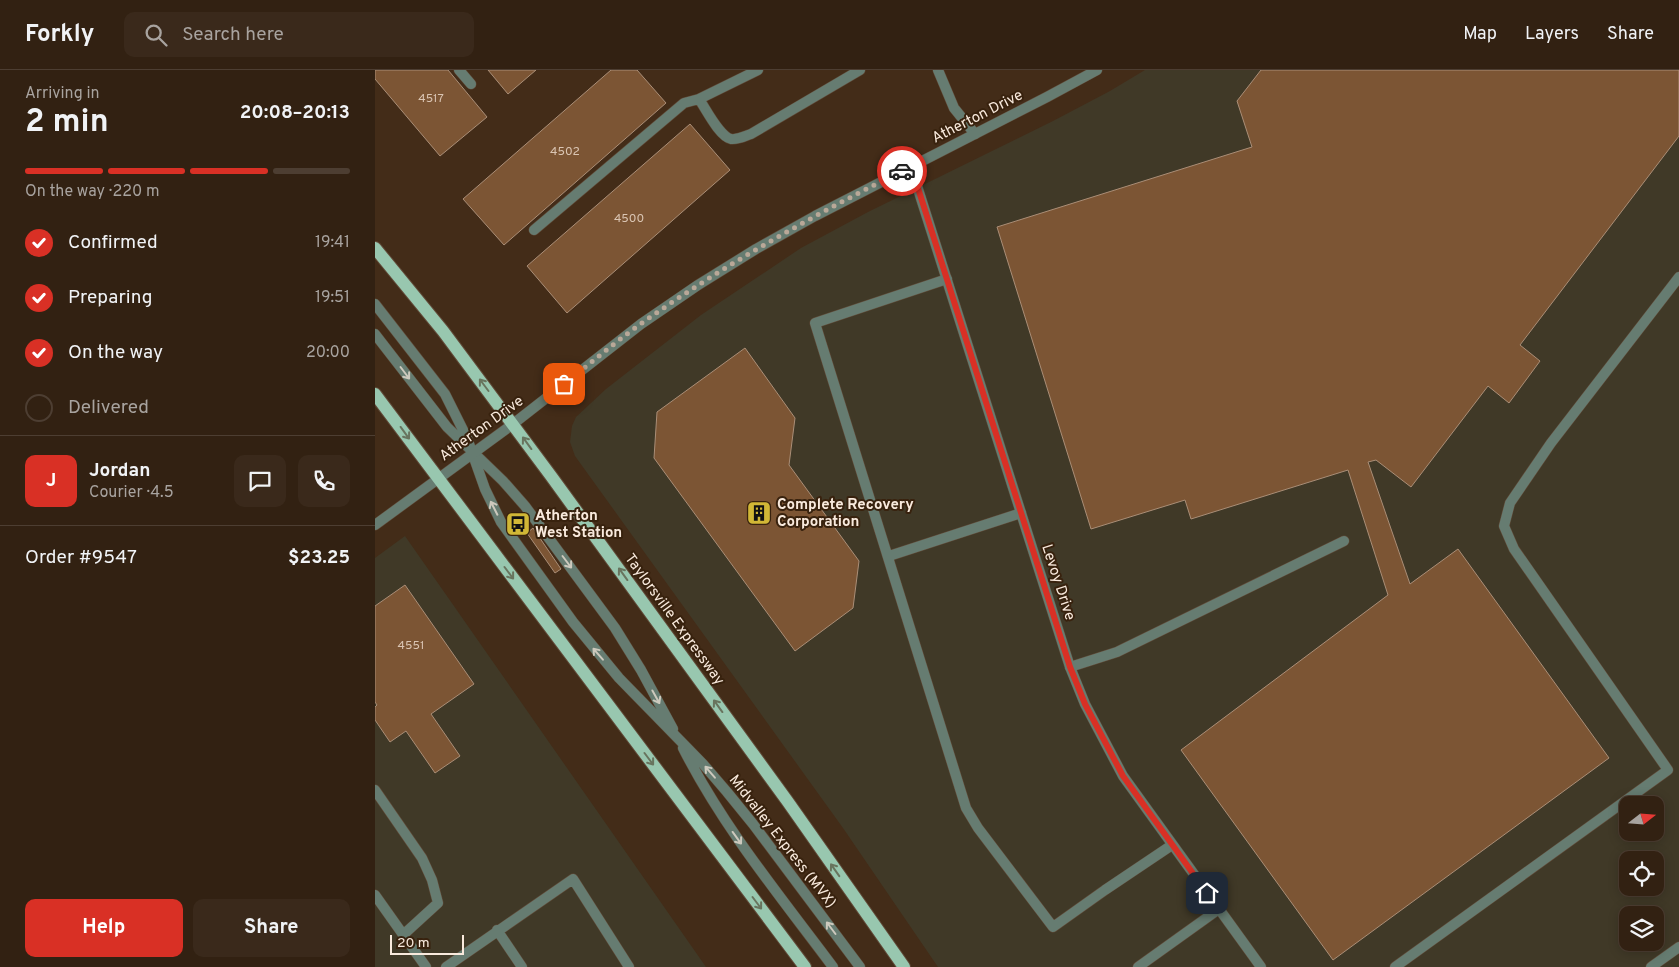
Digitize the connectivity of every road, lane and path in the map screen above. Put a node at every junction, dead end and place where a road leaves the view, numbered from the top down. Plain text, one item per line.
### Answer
1 (459, 70) edge
2 (758, 70) edge
3 (860, 70) edge
4 (938, 70) edge
5 (1097, 70) edge
6 (471, 84) dead end
7 (699, 99) junction
8 (975, 134) junction
9 (911, 166) junction
10 (534, 230) dead end
11 (375, 248) edge
12 (1679, 277) edge
13 (947, 279) junction
14 (375, 304) edge
15 (375, 334) edge
16 (375, 394) edge
17 (513, 424) junction
18 (473, 453) junction
19 (438, 478) junction
20 (1021, 513) junction
21 (375, 525) edge
22 (1344, 541) dead end
23 (889, 556) junction
24 (1070, 667) junction
25 (677, 738) junction
26 (375, 790) edge
27 (1172, 845) junction
28 (375, 895) edge
29 (1219, 909) junction
30 (497, 930) junction
31 (403, 935) junction
32 (1679, 948) edge
33 (426, 967) edge
34 (446, 967) edge
35 (522, 967) edge
36 (629, 967) edge
37 (805, 967) edge
38 (833, 967) edge
39 (860, 967) edge
40 (904, 967) edge
41 (1138, 967) edge
42 (1261, 967) edge
43 (1395, 967) edge
44 (1651, 967) edge

1 - 6 street
2 - 7 street
3 - 7 street
4 - 8 street
5 - 8 street, Atherton Drive
7 - 10 street
8 - 9 street, Atherton Drive
9 - 13 street, Levoy Drive
9 - 17 street, Atherton Drive
17 -> 11 main road, Taylorsville Expressway
12 - 43 street
13 - 20 street, Levoy Drive
13 - 23 street
14 - 18 street, Midvalley Express (MVX)
15 -> 18 street, Midvalley Express (MVX)
16 -> 19 main road
17 - 18 street, Atherton Drive
40 -> 17 main road, Taylorsville Expressway
18 - 19 street, Atherton Drive
18 -> 25 street, Midvalley Express (MVX)
25 -> 18 street, Midvalley Express (MVX)
19 - 21 street, Atherton Drive
19 -> 37 main road
20 - 23 street
20 - 24 street, Levoy Drive
22 - 24 street
23 - 27 street
24 - 27 street, Levoy Drive
25 -> 38 street, Midvalley Express (MVX)
39 -> 25 street, Midvalley Express (MVX)
26 - 31 street
27 - 29 street, Levoy Drive
28 - 31 street
29 - 41 street
29 - 42 street, Levoy Drive
30 - 34 street
30 - 35 street
30 - 36 street
31 - 33 street
32 - 44 street

